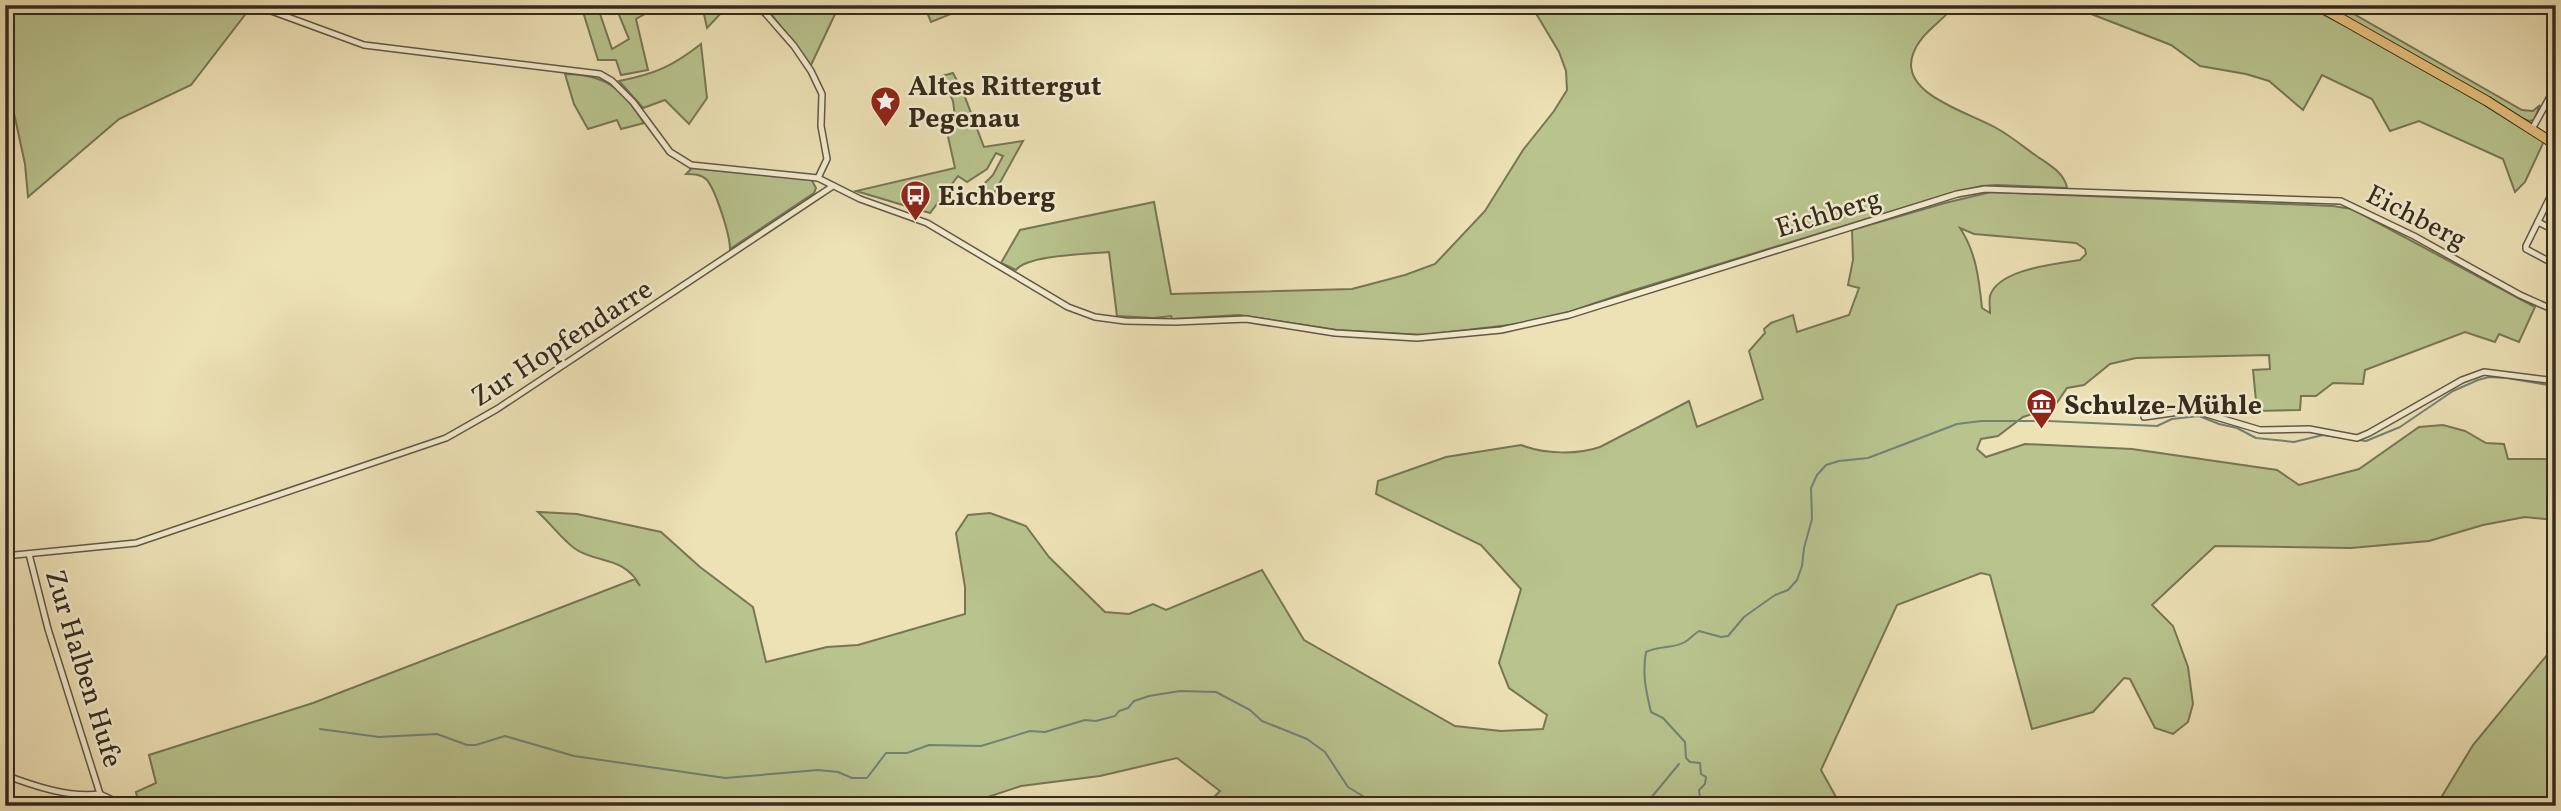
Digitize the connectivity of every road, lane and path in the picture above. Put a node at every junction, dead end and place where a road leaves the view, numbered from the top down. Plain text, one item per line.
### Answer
1 (256, 5) edge
2 (758, 5) edge
3 (2317, 5) edge
4 (270, 8) edge
5 (2556, 86) edge
6 (2532, 129) junction
7 (2556, 145) edge
8 (818, 178) junction
9 (2556, 185) edge
10 (832, 186) junction
11 (2538, 222) junction
12 (2556, 231) edge
13 (2556, 265) edge
14 (2556, 311) edge
15 (2556, 381) edge
16 (2144, 416) dead end
17 (29, 554) junction
18 (5, 556) edge
19 (5, 775) edge
20 (100, 794) junction
21 (125, 806) edge

1 - 4 street
2 - 8 street
3 - 6 main road
4 - 8 street
5 - 6 street
6 - 7 main road
8 - 10 street
9 - 11 street
10 - 14 street, Eichberg
10 - 17 street, Zur Hopfendarre
11 - 12 street
11 - 13 street
15 - 16 street
17 - 18 street, Zur Hopfendarre
17 - 20 street, Zur Halben Hufe
19 - 20 street, Zur Halben Hufe
20 - 21 street, Zur Halben Hufe

